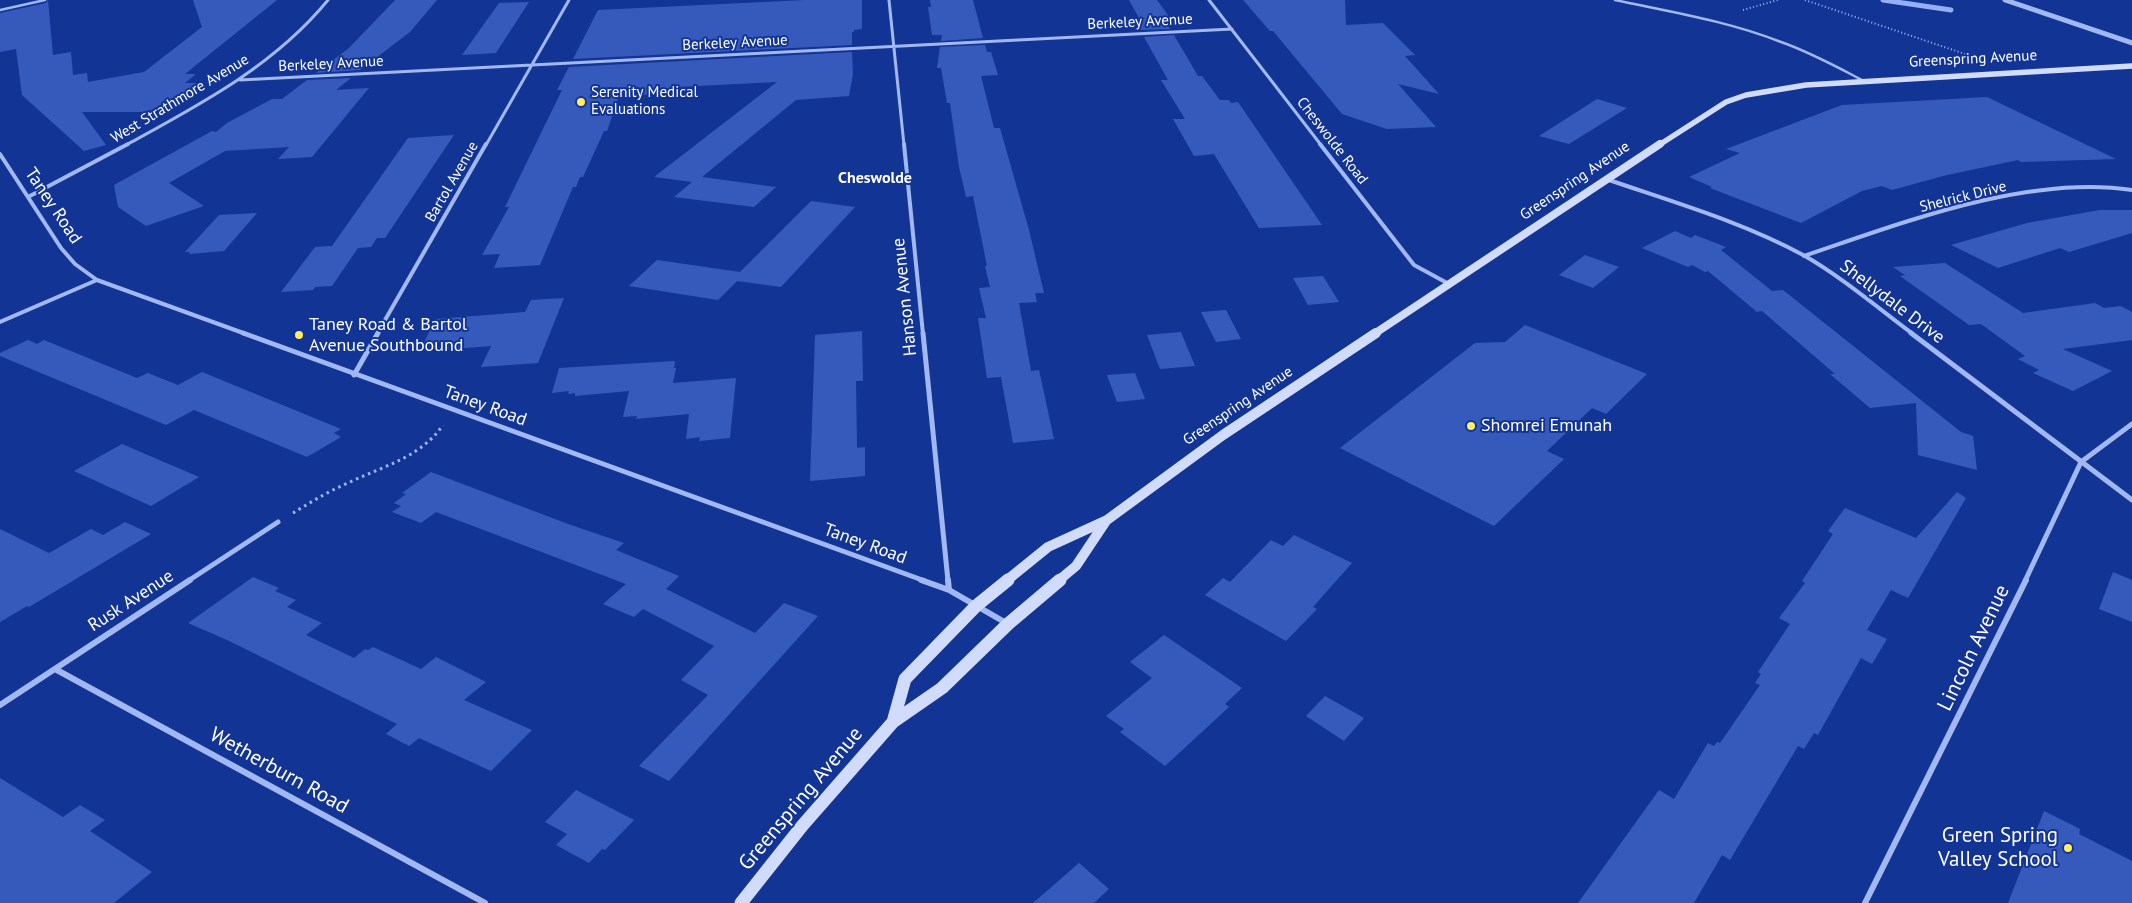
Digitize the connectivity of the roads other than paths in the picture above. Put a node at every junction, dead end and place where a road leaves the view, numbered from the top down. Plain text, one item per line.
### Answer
1 (45, 0) edge
2 (328, 0) edge
3 (569, 0) edge
4 (889, 0) edge
5 (1209, 0) edge
6 (1615, 0) edge
7 (2016, 0) edge
8 (2006, 1) edge
9 (0, 10) edge
10 (1232, 29) junction
11 (2132, 43) edge
12 (894, 46) junction
13 (532, 65) junction
14 (2128, 66) edge
15 (2132, 70) edge
16 (240, 80) junction
17 (1866, 82) junction
18 (0, 154) edge
19 (1606, 179) junction
20 (2132, 190) edge
21 (28, 197) junction
22 (1804, 256) junction
23 (98, 280) junction
24 (1449, 284) junction
25 (0, 322) edge
26 (354, 375) junction
27 (2132, 424) edge
28 (2081, 462) junction
29 (2132, 500) edge
30 (1106, 520) junction
31 (278, 522) road end
32 (949, 590) junction
33 (976, 606) junction
34 (1008, 624) junction
35 (55, 669) junction
36 (0, 705) edge
37 (893, 722) junction
38 (485, 903) edge
39 (740, 903) edge
40 (1865, 903) edge

1 - 9 lane
2 - 16 street, West Strathmore Avenue
3 - 13 street, Bartol Avenue
4 - 12 street, Hanson Avenue
5 - 10 street, Cheswolde Road
6 - 17 lane
7 - 8 street
8 - 11 street
10 - 12 street, Berkeley Avenue
10 - 24 street, Cheswolde Road
12 - 13 street, Berkeley Avenue
12 - 32 street, Hanson Avenue
13 - 16 street, Berkeley Avenue
13 - 26 street, Bartol Avenue
14 - 15 street
14 - 17 main road, Greenspring Avenue
16 - 21 street, West Strathmore Avenue
17 - 19 main road, Greenspring Avenue
18 - 21 street, Taney Road
19 - 22 street, Shellydale Drive
19 - 24 main road, Greenspring Avenue
20 - 22 street, Shelrick Drive
21 - 23 street, Taney Road
22 - 28 street, Shellydale Drive
23 - 25 street
23 - 26 street, Taney Road
24 - 30 main road, Greenspring Avenue
26 - 32 street, Taney Road
27 - 28 street, Lincoln Avenue
28 - 29 street, Shellydale Drive
28 - 40 street, Lincoln Avenue
30 - 33 main road, Greenspring Avenue
30 - 34 main road, Greenspring Avenue
31 - 35 street, Rusk Avenue
32 - 33 street, Taney Road
33 - 34 street, Taney Road
33 - 37 main road, Greenspring Avenue
34 - 37 main road, Greenspring Avenue
35 - 36 street, Rusk Avenue
35 - 38 street, Wetherburn Road
37 - 39 main road, Greenspring Avenue

